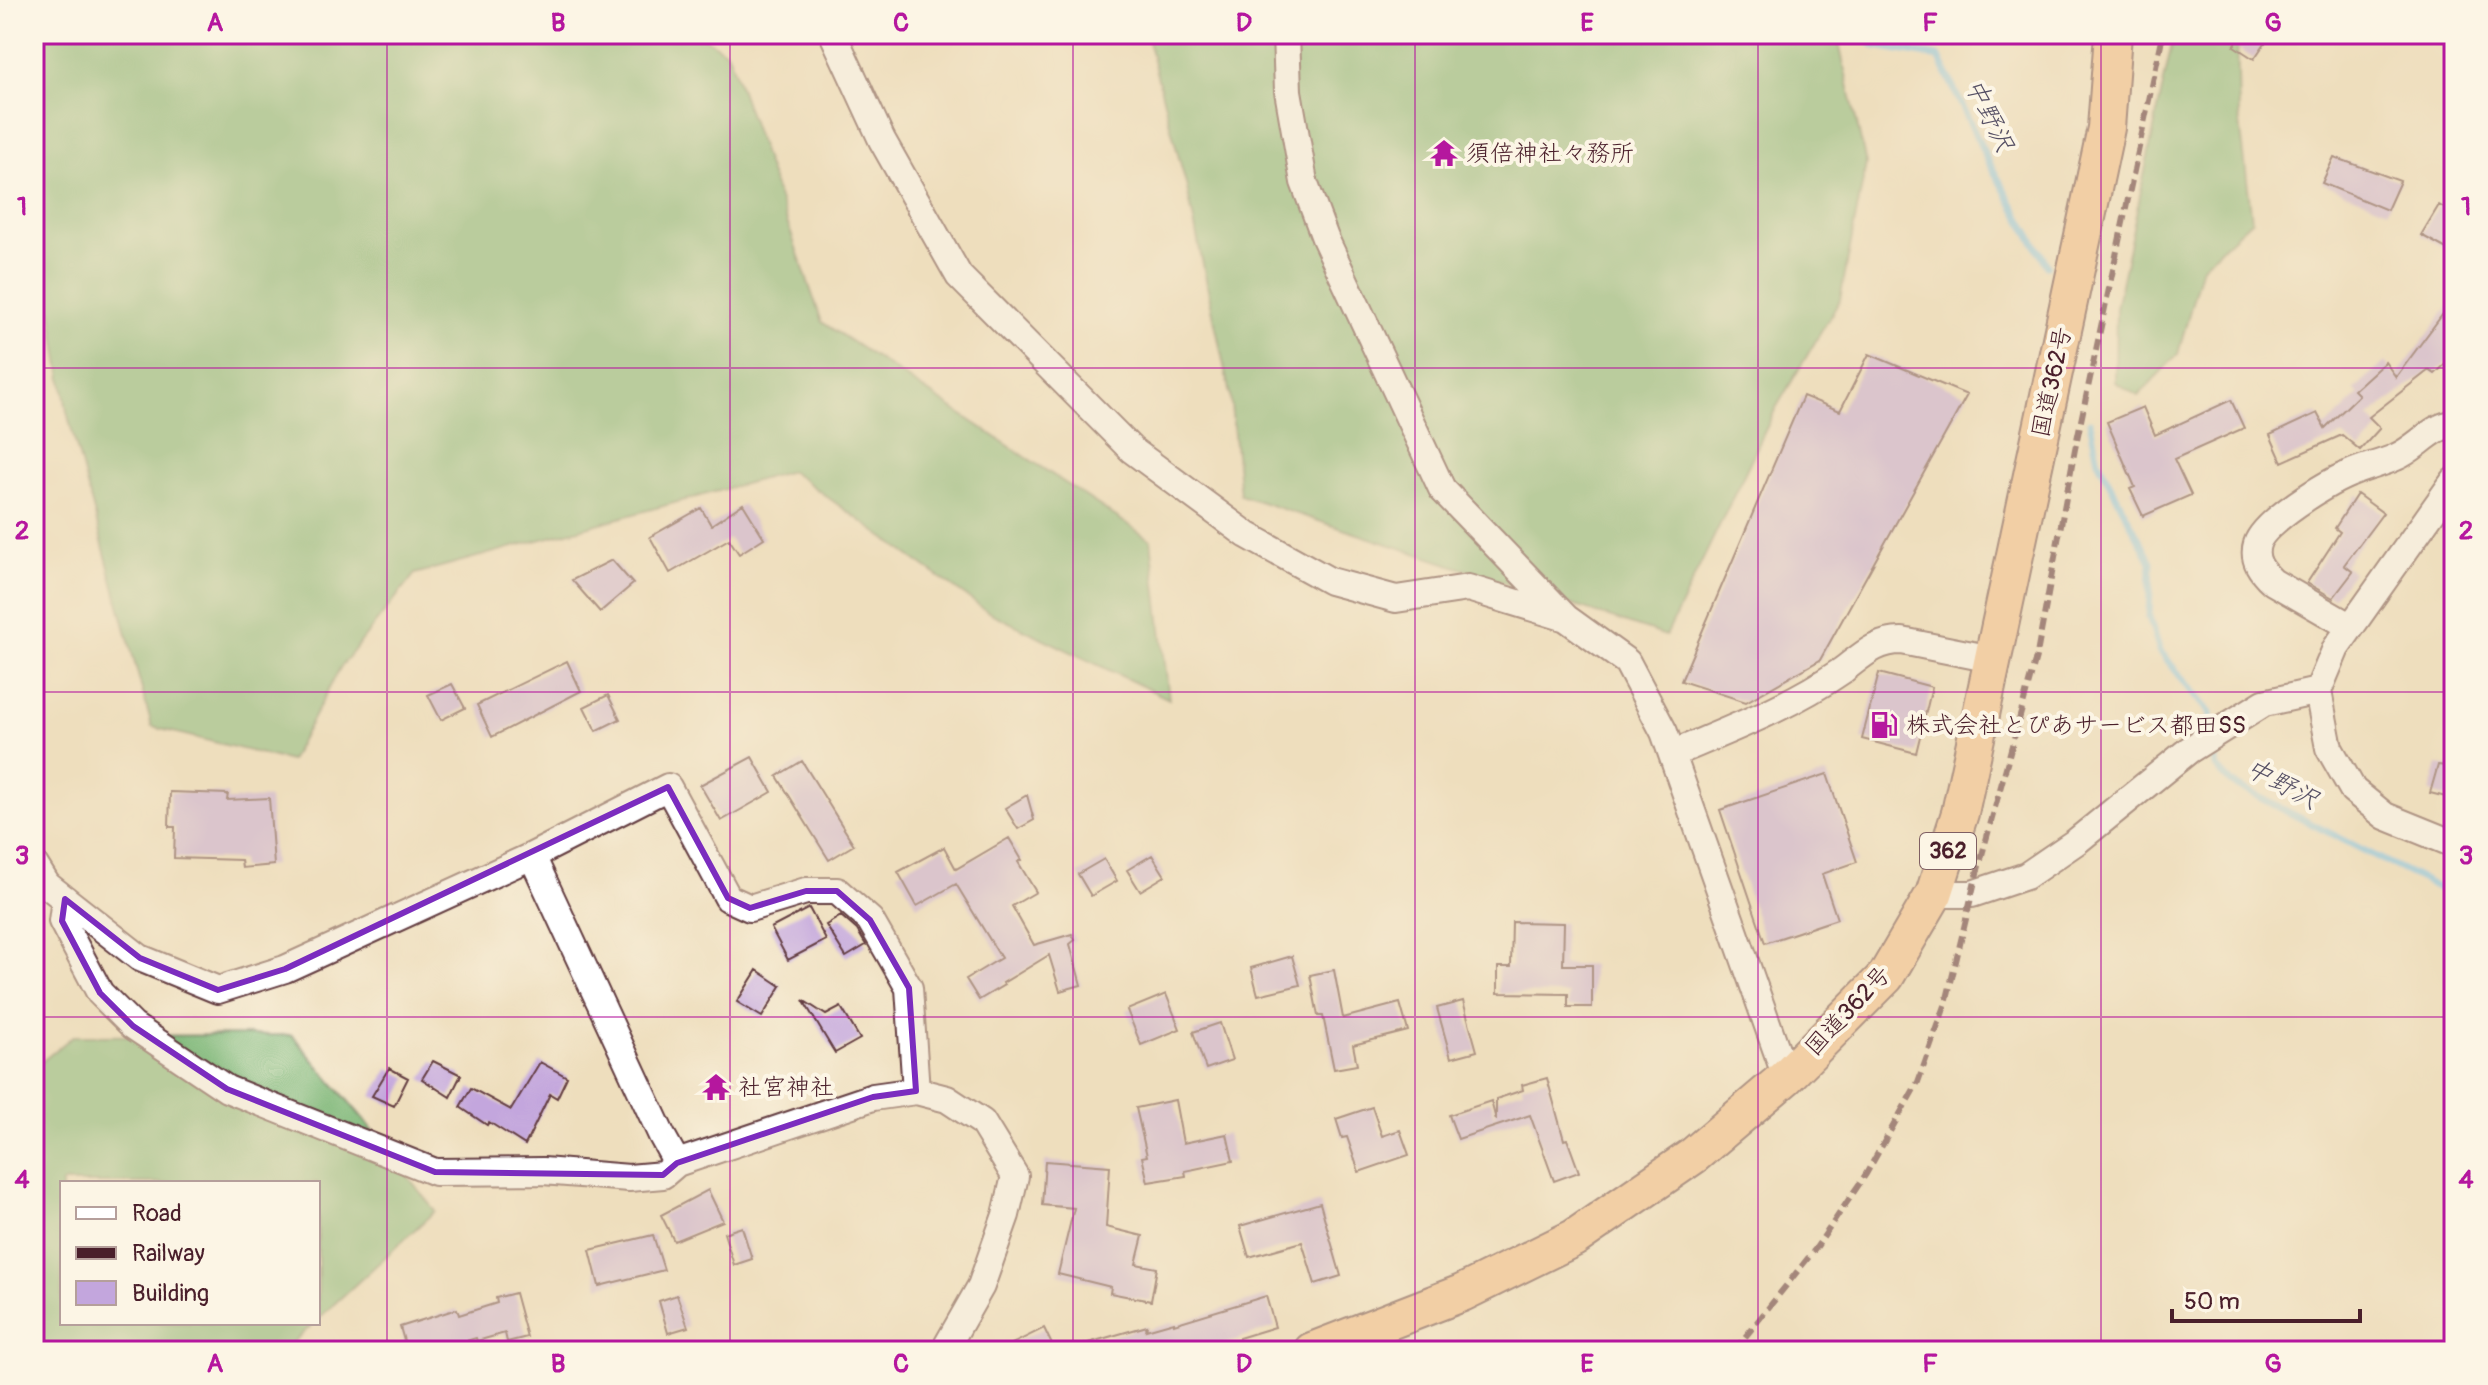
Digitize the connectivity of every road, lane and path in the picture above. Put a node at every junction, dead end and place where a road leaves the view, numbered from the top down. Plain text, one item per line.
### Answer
1 (833, 34) edge
2 (1286, 34) edge
3 (2113, 34) edge
4 (2454, 424) edge
5 (2454, 481) edge
6 (1566, 618) junction
7 (2351, 627) junction
8 (1992, 659) junction
9 (2318, 691) junction
10 (1672, 754) junction
11 (2454, 844) edge
12 (532, 856) junction
13 (34, 864) edge
14 (1934, 894) junction
15 (65, 899) junction
16 (1786, 1077) junction
17 (916, 1091) junction
18 (677, 1163) junction
19 (944, 1351) edge
20 (1312, 1351) edge

1 - 6 street
2 - 6 street
3 - 8 highway, 国道362号 / 362
4 - 7 street
5 - 7 street
6 - 10 street
7 - 9 street
8 - 10 street
8 - 14 highway, 国道362号 / 362
9 - 11 street
9 - 14 street
10 - 16 street
12 - 15 street
12 - 17 street
12 - 18 street
13 - 15 street
14 - 16 highway, 国道362号 / 362
15 - 18 street
16 - 20 highway, 国道362号 / 362
17 - 18 street
17 - 19 street

